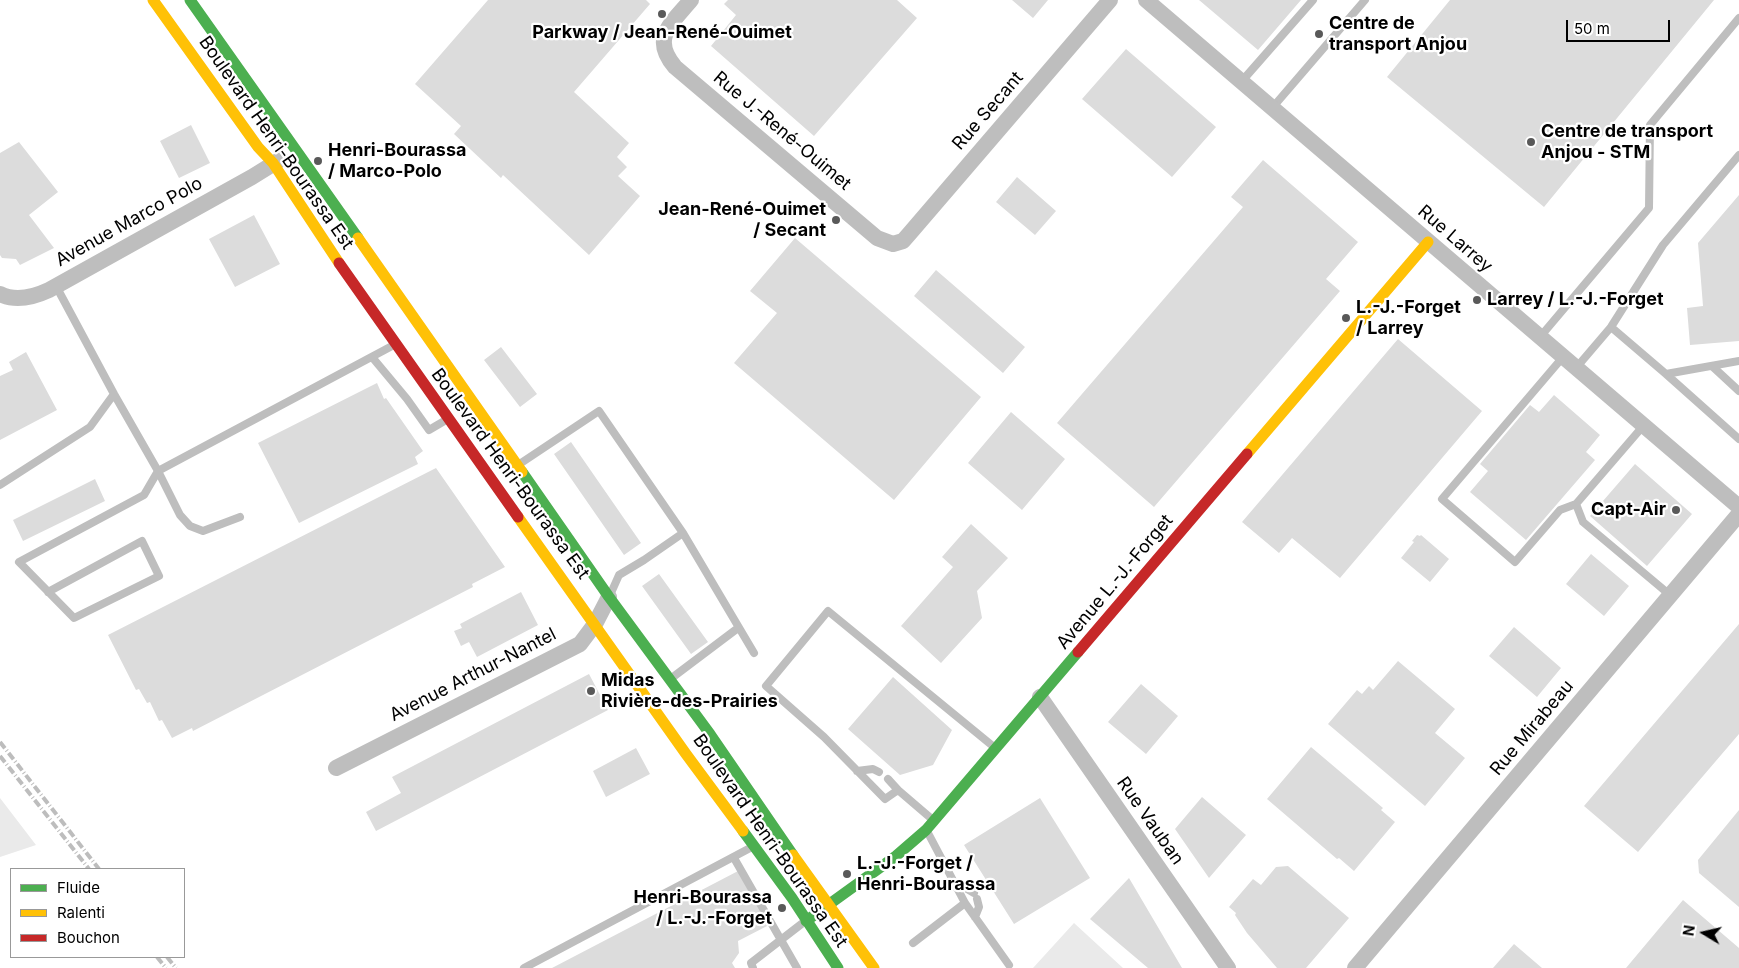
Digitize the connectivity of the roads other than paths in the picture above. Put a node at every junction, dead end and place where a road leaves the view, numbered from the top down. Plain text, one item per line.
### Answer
1 (153, 0) edge
2 (190, 0) edge
3 (691, 0) edge
4 (1110, 0) edge
5 (1146, 0) edge
6 (1313, 0) edge
7 (1365, 0) edge
8 (1739, 18) edge
9 (1242, 81) junction
10 (1273, 107) junction
11 (295, 151) junction
12 (1739, 155) edge
13 (273, 164) junction
14 (1428, 242) junction
15 (893, 244) joint
16 (56, 286) junction
17 (0, 294) edge
18 (1611, 327) junction
19 (1540, 337) junction
20 (396, 344) junction
21 (372, 357) junction
22 (1563, 357) junction
23 (1739, 361) edge
24 (1712, 366) junction
25 (1576, 368) junction
26 (1666, 374) junction
27 (1739, 391) edge
28 (114, 394) junction
29 (448, 419) junction
30 (1644, 425) junction
31 (1739, 439) edge
32 (518, 466) junction
33 (158, 471) junction
34 (0, 485) edge
35 (1576, 504) junction
36 (1739, 507) edge
37 (1739, 514) edge
38 (240, 517) dead end
39 (683, 533) junction
40 (48, 592) junction
41 (1670, 595) junction
42 (609, 597) junction
43 (595, 624) junction
44 (738, 628) junction
45 (754, 653) dead end
46 (670, 680) junction
47 (1040, 697) junction
48 (996, 748) junction
49 (336, 768) dead end
50 (857, 771) junction
51 (879, 772) dead end
52 (888, 779) dead end
53 (898, 790) junction
54 (930, 825) junction
55 (753, 846) junction
56 (734, 858) junction
57 (956, 887) junction
58 (965, 903) junction
59 (828, 904) junction
60 (975, 917) junction
61 (806, 921) junction
62 (782, 940) junction
63 (913, 942) dead end
64 (1009, 965) dead end
65 (524, 968) edge
66 (753, 968) edge
67 (797, 968) edge
68 (838, 968) edge
69 (874, 968) edge
70 (1228, 968) edge
71 (1355, 968) edge

1 - 13 main road, Boulevard Henri-Bourassa Est
2 - 11 main road, Boulevard Henri-Bourassa Est
3 - 15 street, Rue J.-René-Ouimet
4 - 15 street, Rue Secant
5 - 9 street, Rue Larrey
6 - 9 lane
7 - 10 lane
8 - 19 lane
9 - 10 street, Rue Larrey
10 - 14 street, Rue Larrey
11 - 13 street, Avenue Marco Polo
11 - 32 main road, Boulevard Henri-Bourassa Est
12 - 18 lane
13 - 16 street, Avenue Marco Polo
13 - 20 main road, Boulevard Henri-Bourassa Est
14 - 19 street, Rue Larrey
14 - 47 main road, Avenue L.-J.-Forget
16 - 17 street, Avenue Marco Polo
16 - 28 lane
18 - 25 lane
18 - 26 lane
19 - 22 street, Rue Larrey
20 - 21 lane
20 - 29 main road, Boulevard Henri-Bourassa Est
21 - 29 lane
21 - 33 lane
22 - 25 street, Rue Larrey
22 - 35 lane
23 - 24 lane
24 - 26 lane
24 - 27 lane
25 - 30 street, Rue Larrey
26 - 31 lane
28 - 33 lane
28 - 34 lane
29 - 43 main road, Boulevard Henri-Bourassa Est
30 - 35 lane
30 - 36 street, Rue Larrey
32 - 39 lane
32 - 42 main road, Boulevard Henri-Bourassa Est
33 - 38 lane
33 - 40 lane
35 - 41 lane
37 - 41 street, Rue Mirabeau
39 - 42 lane
39 - 44 lane
40 - 40 lane
41 - 71 street, Rue Mirabeau
42 - 43 street, Avenue Arthur-Nantel
42 - 46 main road, Boulevard Henri-Bourassa Est
43 - 49 street, Avenue Arthur-Nantel
43 - 55 main road, Boulevard Henri-Bourassa Est
44 - 45 lane
44 - 46 lane
46 - 59 main road, Boulevard Henri-Bourassa Est
47 - 48 main road, Avenue L.-J.-Forget
47 - 70 street, Rue Vauban
48 - 50 lane
48 - 54 main road, Avenue L.-J.-Forget
50 - 51 lane
50 - 53 lane
52 - 53 lane
53 - 54 lane
54 - 57 lane
54 - 59 main road, Avenue L.-J.-Forget
55 - 56 lane
55 - 61 main road, Boulevard Henri-Bourassa Est
56 - 62 lane
56 - 65 lane
57 - 58 lane
57 - 60 lane
58 - 60 lane
58 - 63 lane
59 - 61 main road, Avenue L.-J.-Forget
59 - 69 main road, Boulevard Henri-Bourassa Est
60 - 64 lane
61 - 62 lane
61 - 68 main road, Boulevard Henri-Bourassa Est
62 - 66 lane
62 - 67 lane

